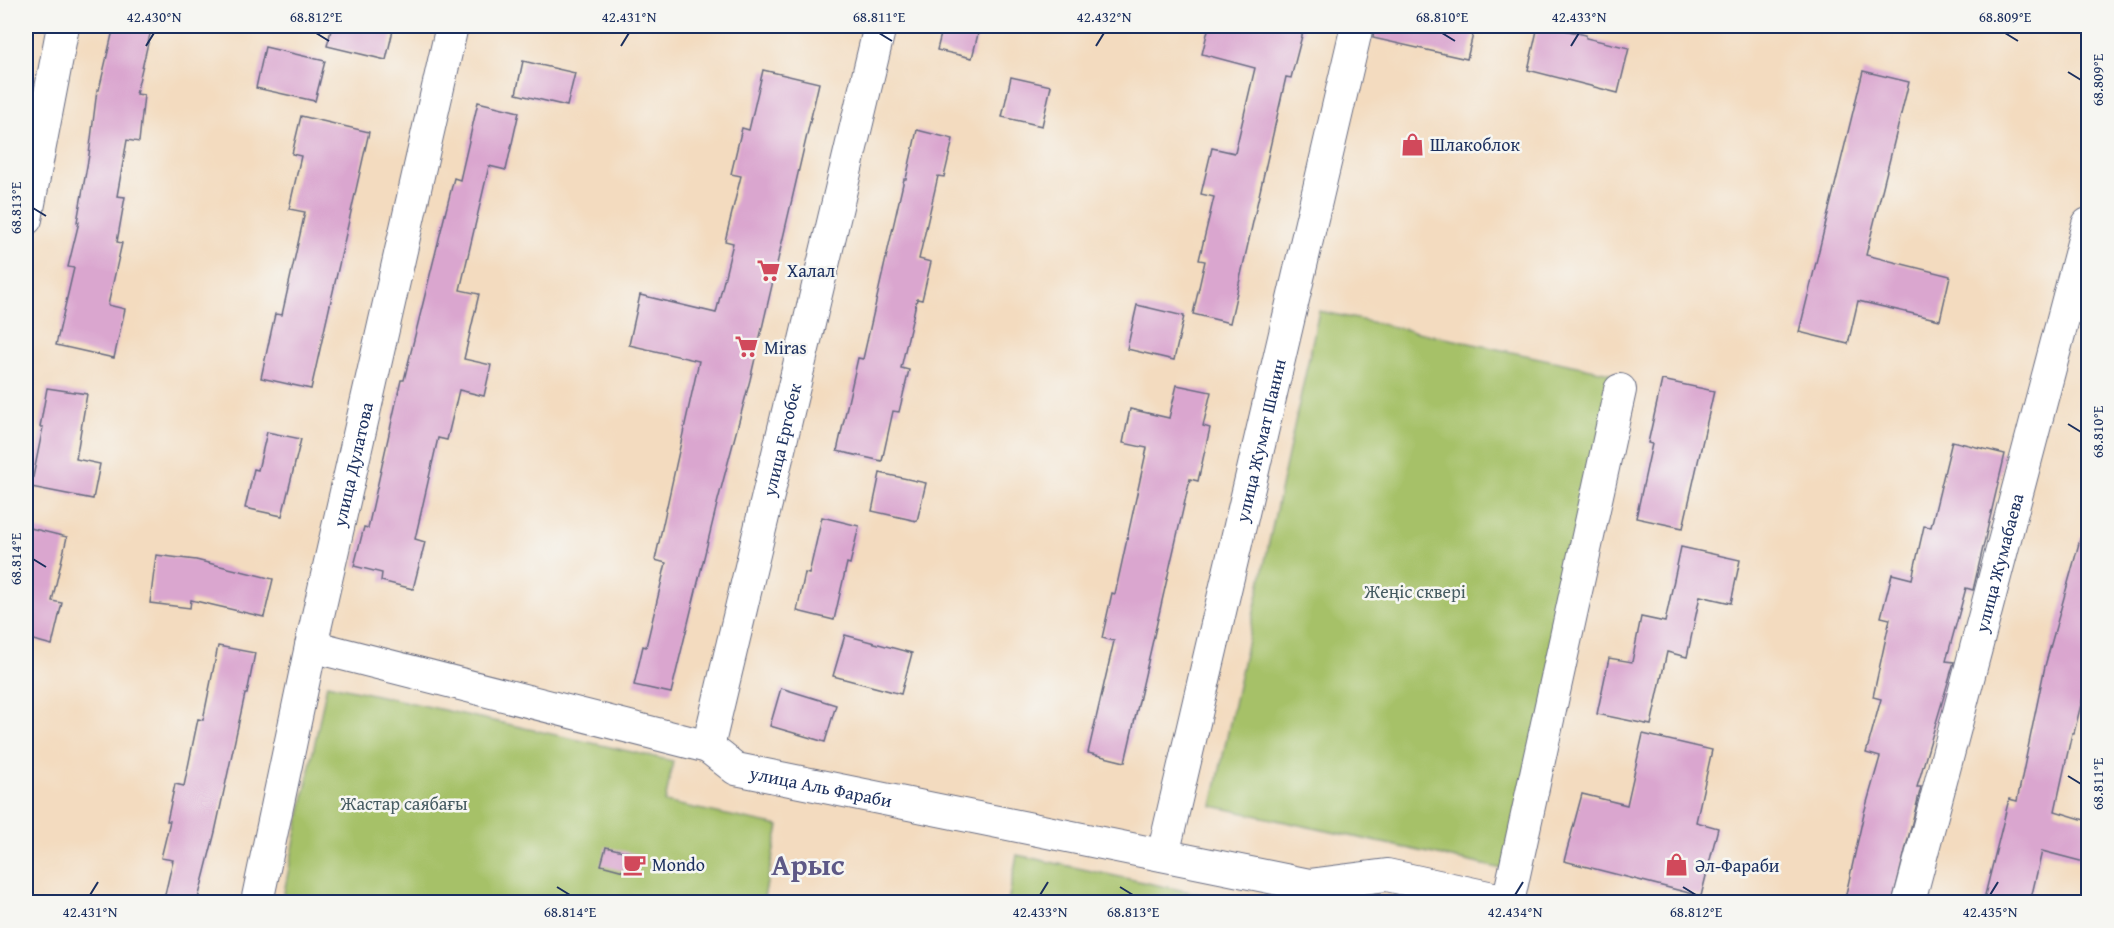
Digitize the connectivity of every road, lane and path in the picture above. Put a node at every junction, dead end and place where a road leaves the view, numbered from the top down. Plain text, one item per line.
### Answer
1 (63, 26) edge
2 (452, 26) edge
3 (880, 26) edge
4 (1357, 26) edge
5 (26, 219) edge
6 (2088, 224) edge
7 (1620, 390) dead end
8 (311, 646) junction
9 (708, 747) junction
10 (1163, 855) junction
11 (1307, 894) edge
12 (1510, 902) edge
13 (257, 903) edge
14 (1345, 903) edge
15 (1909, 903) edge

1 - 5 street
2 - 8 street, улица Дулатова
3 - 9 street, улица Ергобек
4 - 10 street, улица Жумат Шанин
6 - 15 street, улица Жумабаева
7 - 12 street
8 - 9 street, улица Аль Фараби
8 - 13 street, улица Дулатова
9 - 10 street, улица Аль Фараби
10 - 11 street, улица Аль Фараби
11 - 12 street, улица Аль Фараби
11 - 14 street, улица Аль Фараби

